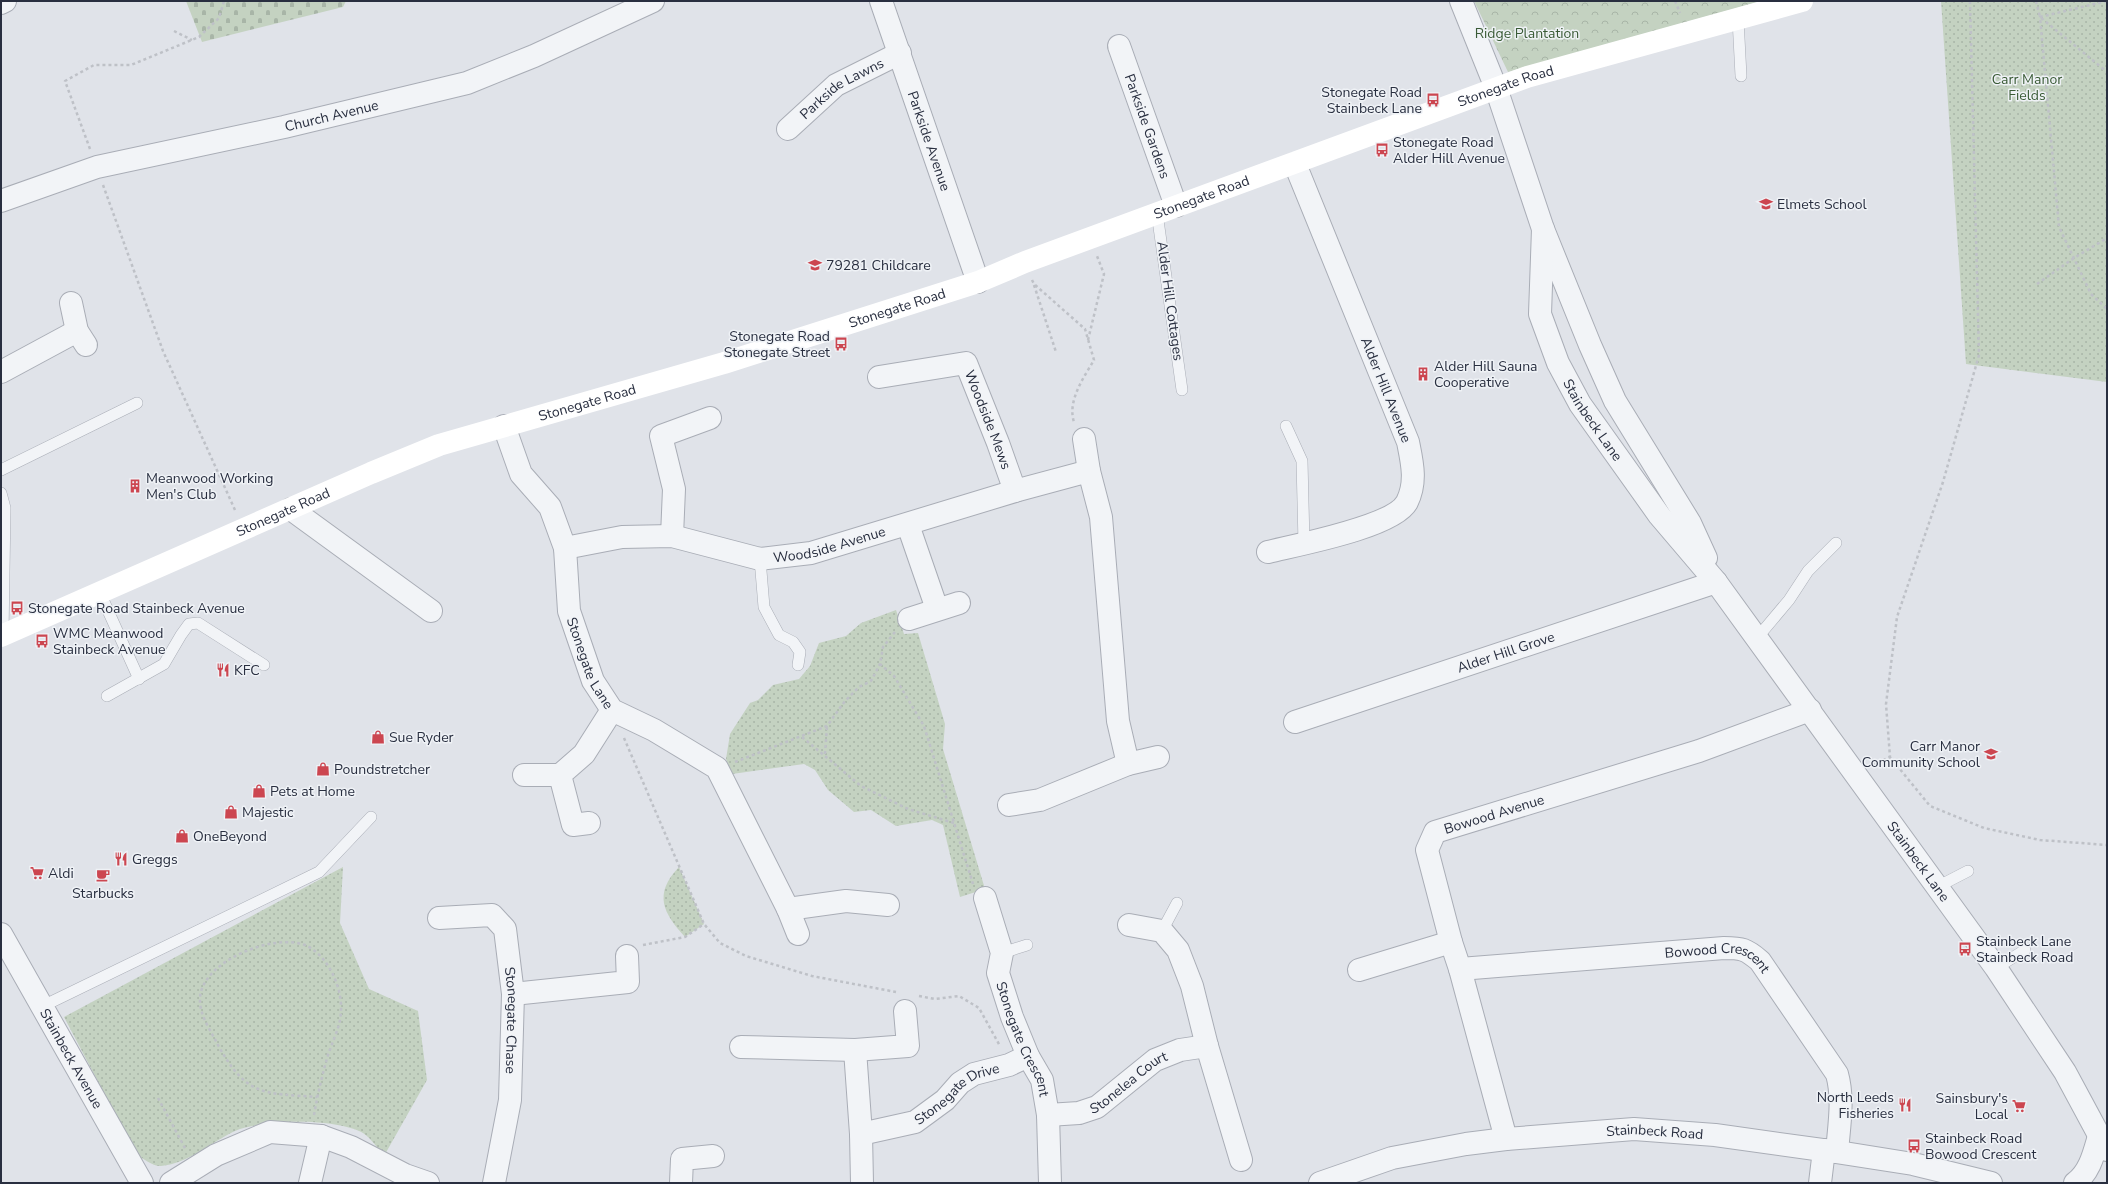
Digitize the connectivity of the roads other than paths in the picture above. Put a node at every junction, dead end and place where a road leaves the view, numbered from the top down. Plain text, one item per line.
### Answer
1 (5, 1) edge
2 (653, 1) edge
3 (881, 1) edge
4 (1461, 1) edge
5 (1802, 1) edge
6 (1, 3) edge
7 (1738, 18) junction
8 (1119, 46) dead end
9 (900, 53) junction
10 (1741, 76) dead end
11 (1496, 88) junction
12 (788, 129) dead end
13 (1295, 164) junction
14 (1, 200) edge
15 (1166, 210) junction
16 (1543, 229) junction
17 (978, 282) junction
18 (71, 303) dead end
19 (1, 372) edge
20 (879, 377) dead end
21 (1182, 390) dead end
22 (137, 403) dead end
23 (710, 418) dead end
24 (504, 426) junction
25 (1286, 426) dead end
26 (1084, 439) road end
27 (1, 470) edge
28 (1089, 471) junction
29 (1015, 491) junction
30 (1, 493) edge
31 (292, 509) junction
32 (908, 525) junction
33 (672, 536) junction
34 (1304, 543) junction
35 (1836, 543) dead end
36 (565, 548) junction
37 (1268, 552) dead end
38 (760, 559) junction
39 (1716, 582) junction
40 (100, 593) junction
41 (959, 603) dead end
42 (937, 609) junction
43 (431, 611) dead end
44 (909, 619) road end
45 (2, 635) edge
46 (1757, 638) junction
47 (264, 665) dead end
48 (798, 665) dead end
49 (139, 679) junction
50 (107, 696) dead end
51 (612, 710) junction
52 (1810, 710) junction
53 (1295, 722) dead end
54 (1158, 757) dead end
55 (1128, 764) junction
56 (524, 775) dead end
57 (560, 775) junction
58 (1009, 805) dead end
59 (371, 817) dead end
60 (589, 823) dead end
61 (1968, 871) dead end
62 (1937, 887) junction
63 (985, 898) road end
64 (1177, 903) dead end
65 (888, 905) dead end
66 (788, 909) junction
67 (439, 918) dead end
68 (1129, 925) dead end
69 (1162, 932) junction
70 (1, 934) edge
71 (798, 934) dead end
72 (1451, 942) junction
73 (1026, 945) dead end
74 (2024, 950) dead end
75 (1002, 953) junction
76 (628, 956) road end
77 (1996, 968) junction
78 (1460, 969) junction
79 (1359, 970) dead end
80 (513, 994) junction
81 (43, 1006) junction
82 (905, 1011) dead end
83 (741, 1046) dead end
84 (1207, 1046) junction
85 (855, 1050) junction
86 (1028, 1056) junction
87 (1048, 1115) junction
88 (861, 1134) junction
89 (315, 1136) junction
90 (1506, 1139) junction
91 (2103, 1143) edge
92 (1831, 1151) junction
93 (713, 1156) dead end
94 (1241, 1160) dead end
95 (142, 1183) edge
96 (171, 1183) edge
97 (310, 1183) edge
98 (428, 1183) edge
99 (494, 1183) edge
100 (682, 1183) edge
101 (862, 1183) edge
102 (1050, 1183) edge
103 (1320, 1183) edge
104 (1820, 1183) edge
105 (1991, 1183) edge
106 (2075, 1183) edge

1 - 6 street
2 - 14 street, Church Avenue
3 - 9 street, Parkside Avenue
4 - 11 street, Stainbeck Lane
5 - 7 main road, Stonegate Road
7 - 10 lane
7 - 11 main road, Stonegate Road
8 - 15 street, Parkside Gardens
9 - 12 street, Parkside Lawns
9 - 17 street, Parkside Avenue
11 - 13 main road, Stonegate Road
11 - 16 street, Stainbeck Lane
13 - 15 main road, Stonegate Road
13 - 34 street, Alder Hill Avenue
15 - 17 main road, Stonegate Road
15 - 21 lane, Alder Hill Cottages
16 - 39 street, Stainbeck Lane
16 - 39 street, Stainbeck Lane
17 - 24 main road, Stonegate Road
18 - 19 street
20 - 29 street, Woodside Mews
22 - 27 lane
23 - 33 street
24 - 31 main road, Stonegate Road
24 - 36 street, Stonegate Lane
25 - 34 lane
26 - 28 street
28 - 29 street, Woodside Avenue
28 - 55 street
29 - 32 street, Woodside Avenue
30 - 45 lane
31 - 40 main road, Stonegate Road
31 - 43 street
32 - 38 street, Woodside Avenue
32 - 42 street
33 - 36 street, Woodside Avenue
33 - 38 street, Woodside Avenue
34 - 37 street, Alder Hill Avenue
35 - 46 lane
36 - 51 street, Stonegate Lane
38 - 48 lane
39 - 46 street, Stainbeck Lane
39 - 53 street, Alder Hill Grove
40 - 45 main road, Stonegate Road
40 - 49 lane
41 - 42 street
42 - 44 street
46 - 52 street, Stainbeck Lane
47 - 49 lane
49 - 50 lane
51 - 57 street
51 - 66 street, Stonegate Lane
52 - 62 street, Stainbeck Lane
52 - 72 street, Bowood Avenue
54 - 55 street
55 - 58 street
56 - 57 street
57 - 60 street
59 - 81 lane
61 - 62 lane
62 - 77 street, Stainbeck Lane
63 - 75 street, Stonegate Crescent
64 - 69 lane
65 - 66 street
66 - 71 street
67 - 80 street, Stonegate Chase
68 - 69 street
69 - 84 street
70 - 81 street, Stainbeck Avenue
72 - 78 street, Bowood Avenue
72 - 79 street
73 - 75 lane
74 - 77 lane
75 - 86 street, Stonegate Crescent
76 - 80 street
77 - 91 street, Stainbeck Lane
78 - 90 street, Bowood Avenue
78 - 92 street, Bowood Crescent
80 - 99 street, Stonegate Chase
81 - 95 street, Stainbeck Avenue
82 - 85 street
83 - 85 street
84 - 87 street, Stonelea Court
84 - 94 street
85 - 88 street
86 - 87 street, Stonegate Crescent
86 - 88 street, Stonegate Drive
87 - 102 street, Stonegate Crescent
88 - 101 street
89 - 96 street
89 - 97 street
89 - 98 street
90 - 92 street, Stainbeck Road
90 - 103 street, Stainbeck Road
91 - 106 street
92 - 104 street, Bowood Crescent
92 - 105 street, Stainbeck Road
93 - 100 street

